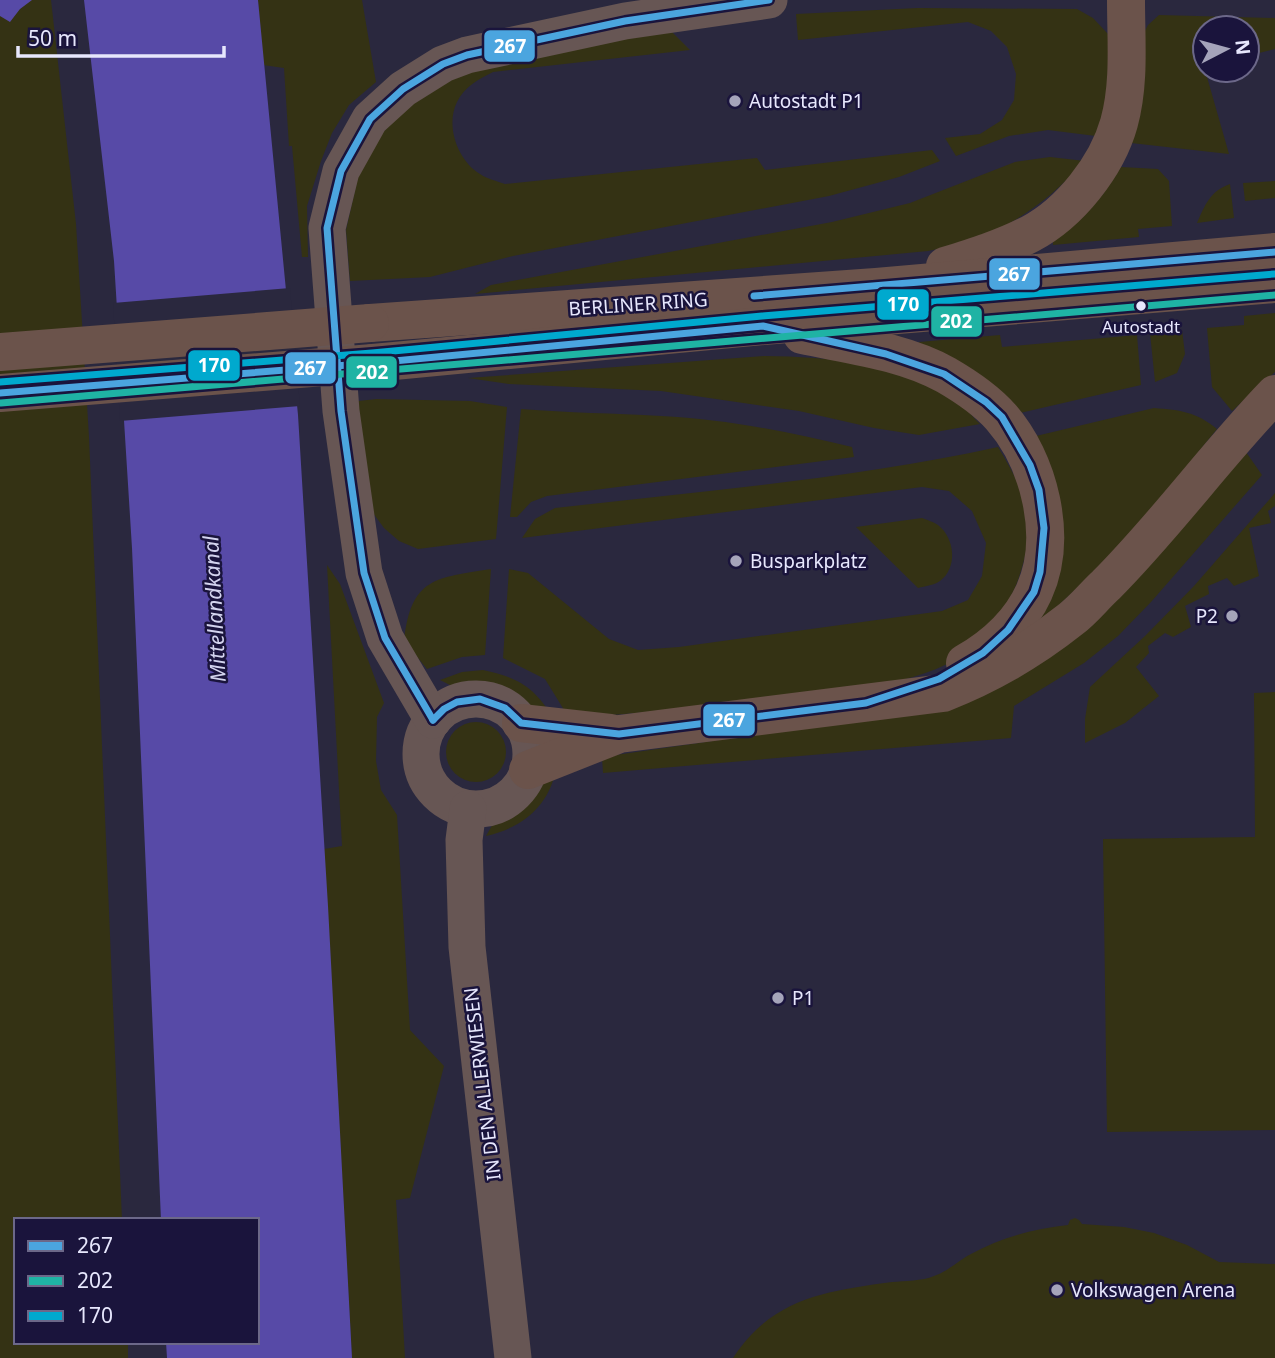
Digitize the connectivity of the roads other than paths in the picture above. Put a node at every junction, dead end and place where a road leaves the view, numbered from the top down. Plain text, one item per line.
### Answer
1 (769, 0) edge
2 (1126, 0) edge
3 (1275, 252) edge
4 (1275, 284) edge
5 (876, 287) junction
6 (762, 326) junction
7 (0, 352) edge
8 (0, 393) edge
9 (1275, 394) edge
10 (866, 703) junction
11 (433, 720) junction
12 (521, 723) junction
13 (619, 734) junction
14 (528, 770) junction
15 (468, 809) junction
16 (513, 1358) edge

1 - 11 street
2 - 5 main road
3 - 5 main road, BERLINER RING
4 - 6 main road, BERLINER RING
5 - 7 main road, BERLINER RING, bridge
6 - 8 main road, BERLINER RING, bridge
6 - 10 main road
9 - 10 main road
10 - 13 main road
11 - 12 street
11 - 15 street
12 - 13 main road
12 - 14 street
13 - 14 main road
14 - 15 street
15 - 16 street, IN DEN ALLERWIESEN

